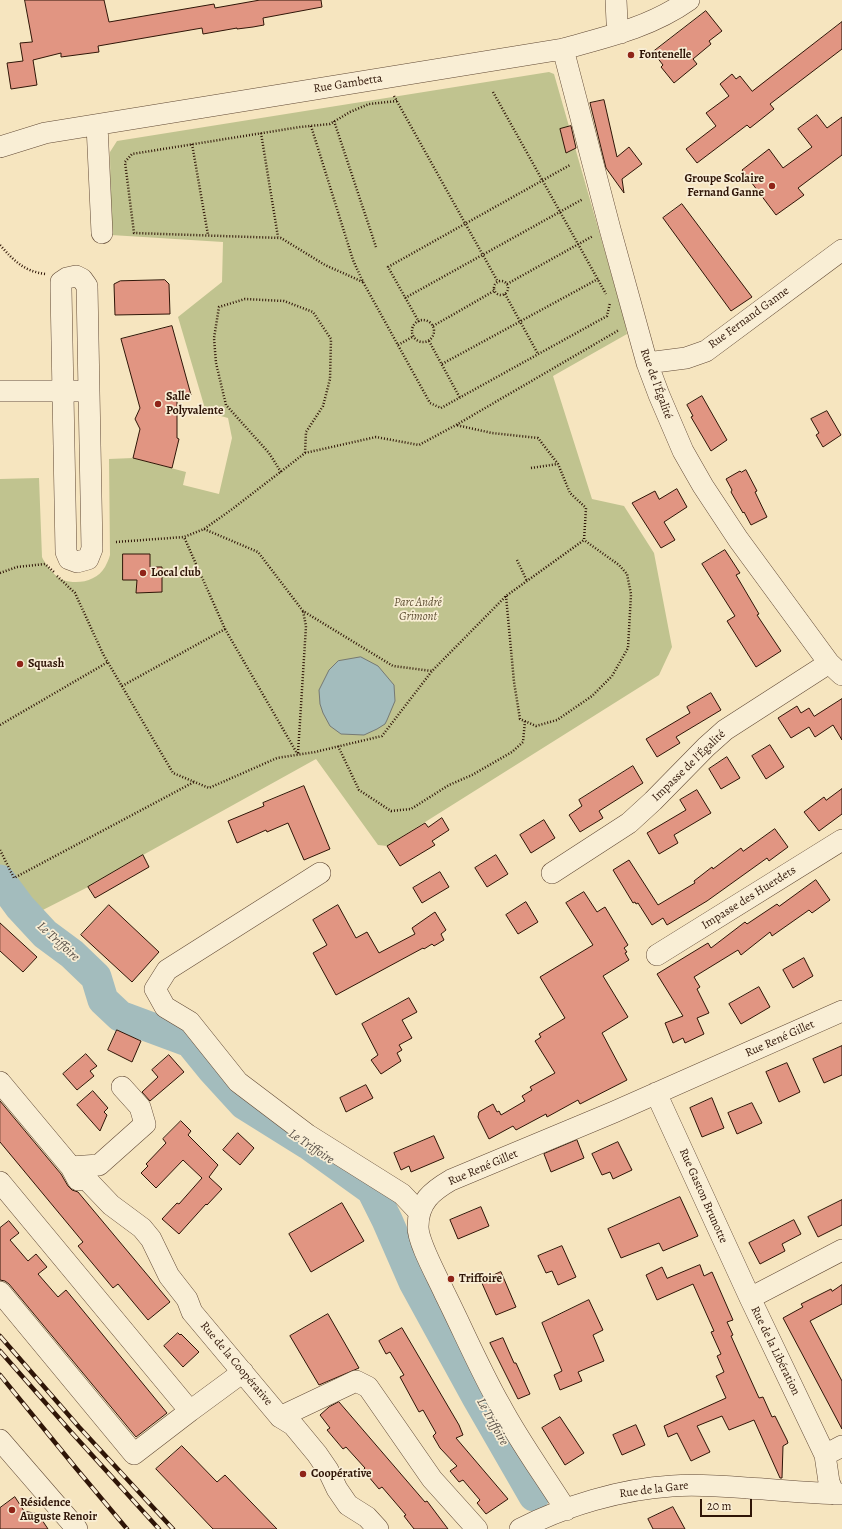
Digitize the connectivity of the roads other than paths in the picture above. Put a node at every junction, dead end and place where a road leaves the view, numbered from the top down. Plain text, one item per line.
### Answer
1 (616, 0) edge
2 (689, 0) edge
3 (620, 33) junction
4 (562, 49) junction
5 (97, 125) junction
6 (0, 147) edge
7 (102, 233) dead end
8 (842, 250) edge
9 (647, 363) junction
10 (0, 391) edge
11 (63, 391) junction
12 (89, 392) junction
13 (836, 669) edge
14 (842, 840) edge
15 (320, 873) dead end
16 (552, 873) dead end
17 (657, 955) dead end
18 (842, 1011) edge
19 (1, 1086) edge
20 (122, 1087) dead end
21 (656, 1093) junction
22 (71, 1167) junction
23 (0, 1182) edge
24 (420, 1212) junction
25 (842, 1250) edge
26 (0, 1292) edge
27 (750, 1298) junction
28 (243, 1372) junction
29 (190, 1411) junction
30 (280, 1417) junction
31 (0, 1440) edge
32 (833, 1450) edge
33 (838, 1494) edge
34 (566, 1510) junction
35 (77, 1529) edge
36 (363, 1529) edge
37 (378, 1529) edge
38 (477, 1529) edge
39 (520, 1529) edge

1 - 3 street
2 - 3 street, Rue Gambetta
3 - 4 street, Rue Gambetta
4 - 5 street, Rue Gambetta
4 - 9 street, Rue de l'Égalité
5 - 6 street, Rue Gambetta
5 - 7 street
8 - 9 street, Rue Fernand Ganne
9 - 13 street, Rue de l'Égalité
10 - 11 street
11 - 12 street
11 - 12 street
11 - 12 street
13 - 16 street, Impasse de l'Égalité
14 - 17 street, Impasse des Huerdets
15 - 24 street
18 - 21 street, Rue René Gillet
19 - 22 street, Rue de la Coopérative
20 - 22 street
21 - 24 street, Rue René Gillet
21 - 27 street, Rue Gaston Brunotte
22 - 28 street, Rue de la Coopérative
23 - 29 street
24 - 34 street, Rue René Gillet
25 - 27 street, Rue de la Libération
26 - 29 street
27 - 32 street, Rue de la Libération
28 - 29 street
28 - 30 street, Rue de la Coopérative
30 - 36 street, Rue de la Coopérative
30 - 37 street, Rue de la Coopérative
30 - 38 street
31 - 35 street
32 - 33 street, Rue de la Libération
33 - 34 street, Rue de la Gare
34 - 39 street, Rue de la Gare

